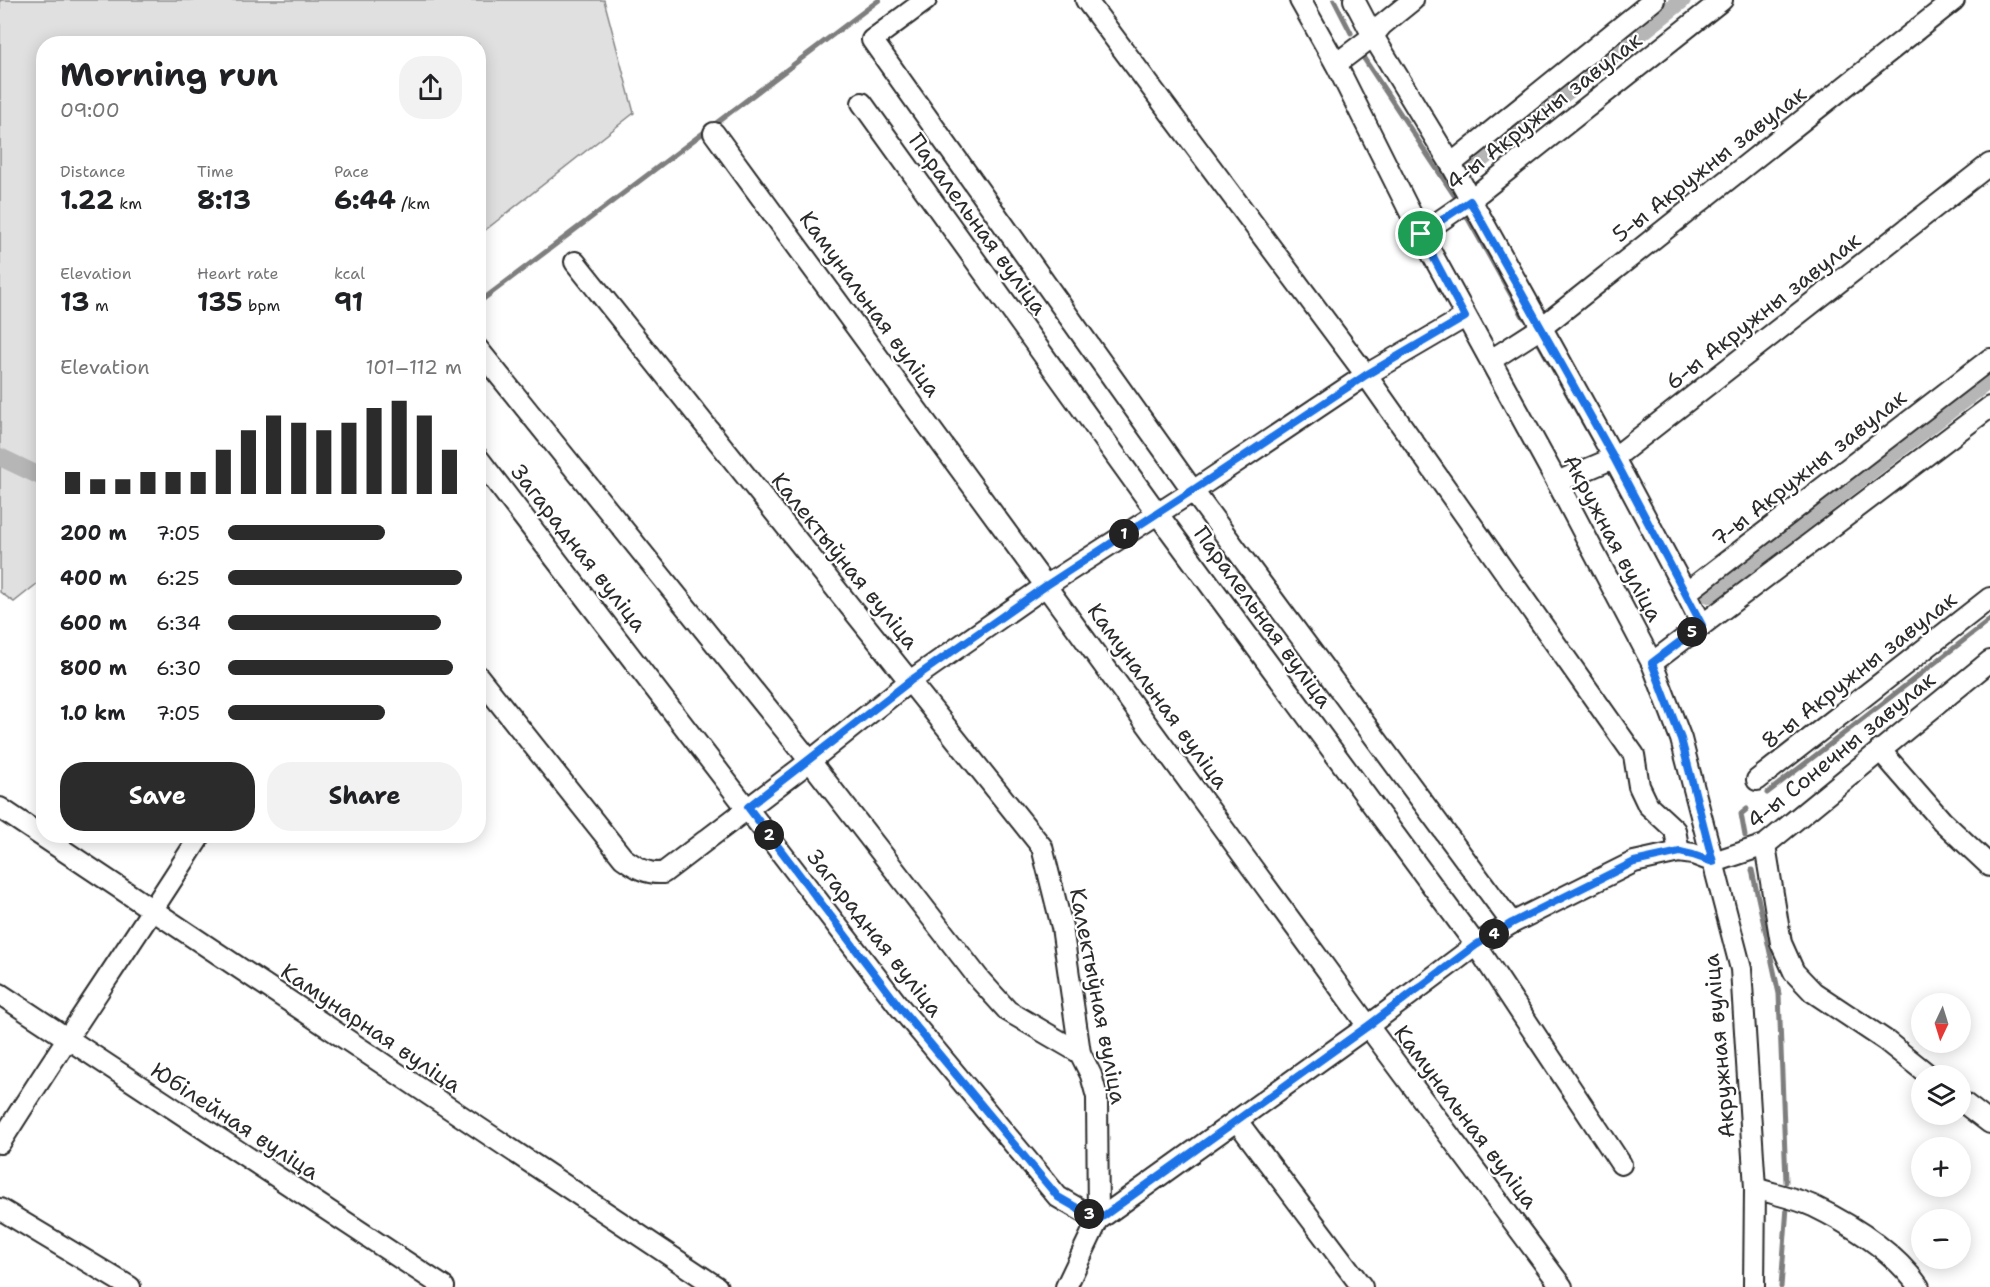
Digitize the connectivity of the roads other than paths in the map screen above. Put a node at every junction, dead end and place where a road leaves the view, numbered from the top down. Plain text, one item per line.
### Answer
1 (926, 0) edge
2 (1086, 0) edge
3 (1300, 0) edge
4 (1354, 0) edge
5 (1413, 0) edge
6 (1654, 0) edge
7 (1722, 0) edge
8 (1954, 0) edge
9 (1373, 36) junction
10 (1336, 64) junction
11 (861, 103) dead end
12 (714, 134) dead end
13 (1451, 164) junction
14 (1990, 164) edge
15 (1470, 201) junction
16 (1421, 234) junction
17 (575, 262) dead end
18 (1465, 317) junction
19 (1541, 328) junction
20 (486, 358) edge
21 (1990, 358) edge
22 (1491, 360) junction
23 (1366, 375) junction
24 (1990, 406) edge
25 (1614, 458) junction
26 (486, 468) edge
27 (1557, 482) junction
28 (1193, 490) junction
29 (1157, 513) junction
30 (1047, 585) junction
31 (1686, 593) junction
32 (1990, 598) edge
33 (1702, 625) junction
34 (1990, 661) edge
35 (1652, 663) junction
36 (910, 681) junction
37 (486, 686) edge
38 (1880, 750) junction
39 (810, 761) junction
40 (1757, 780) dead end
41 (748, 807) junction
42 (0, 808) edge
43 (36, 833) edge
44 (51, 843) edge
45 (196, 843) edge
46 (1765, 845) junction
47 (1680, 852) junction
48 (1713, 862) junction
49 (1990, 866) edge
50 (152, 912) junction
51 (1512, 923) junction
52 (1476, 945) junction
53 (0, 994) edge
54 (1368, 1026) junction
55 (66, 1038) junction
56 (1080, 1053) junction
57 (1916, 1065) edge
58 (1971, 1108) edge
59 (1237, 1121) junction
60 (1990, 1123) edge
61 (0, 1143) edge
62 (1621, 1164) dead end
63 (1755, 1188) junction
64 (0, 1209) edge
65 (1098, 1220) junction
66 (105, 1280) edge
67 (130, 1287) edge
68 (444, 1287) edge
69 (717, 1287) edge
70 (1066, 1287) edge
71 (1362, 1287) edge
72 (1562, 1287) edge
73 (1754, 1287) edge
74 (1918, 1287) edge

1 - 28 street, Паралельная вуліца
2 - 23 street
3 - 10 street, Акружная вуліца
4 - 9 street
5 - 9 street
6 - 13 street, 4-ы Акружны завулак
7 - 15 street, 4-ы Акружны завулак
8 - 19 street, 5-ы Акружны завулак
9 - 10 street
9 - 13 street
10 - 16 street, Акружная вуліца
11 - 29 street, Паралельная вуліца
12 - 30 street, Камунальная вуліца
13 - 15 street
14 - 25 street, 6-ы Акружны завулак
15 - 16 street, 4-ы Акружны завулак
15 - 19 street
16 - 18 street, Акружная вуліца
17 - 36 street, Калектыўная вуліца
18 - 22 street, Акружная вуліца
18 - 23 street
19 - 22 street, 5-ы Акружны завулак
19 - 25 street
20 - 39 street, Загарадная вуліца
21 - 31 street, 7-ы Акружны завулак
22 - 27 street, Акружная вуліца
23 - 28 street
23 - 47 street
24 - 33 street
25 - 27 street, 6-ы Акружны завулак
25 - 31 street
26 - 41 street, Загарадная вуліца
27 - 35 street, Акружная вуліца
28 - 29 street
28 - 51 street, Паралельная вуліца
29 - 30 street
29 - 52 street, Паралельная вуліца
30 - 36 street
30 - 54 street, Камунальная вуліца
31 - 33 street
32 - 40 street, 8-ы Акружны завулак
33 - 35 street
34 - 38 street, 4-ы Сонечны завулак
35 - 48 street, Акружная вуліца
36 - 39 street
36 - 56 street, Калектыўная вуліца
37 - 41 street
38 - 46 street, 4-ы Сонечны завулак
38 - 49 street
39 - 41 street
39 - 56 street, Загарадная вуліца
41 - 65 street, Загарадная вуліца
42 - 43 street, Камунарная вуліца
44 - 50 street, Камунарная вуліца
45 - 50 street
46 - 48 street, 4-ы Сонечны завулак
46 - 57 street
47 - 48 street
47 - 51 street
48 - 63 street, Акружная вуліца
50 - 55 street
50 - 69 street, Камунарная вуліца
51 - 52 street
52 - 54 street
52 - 62 street, Паралельная вуліца
53 - 55 street, Юбілейная вуліца
54 - 59 street
54 - 72 street, Камунальная вуліца
55 - 61 street
55 - 68 street, Юбілейная вуліца
56 - 65 street, Калектыўная вуліца
58 - 60 street
59 - 65 street
59 - 71 street
63 - 73 street, Акружная вуліца
63 - 74 street
64 - 66 street
65 - 70 street
66 - 67 street

